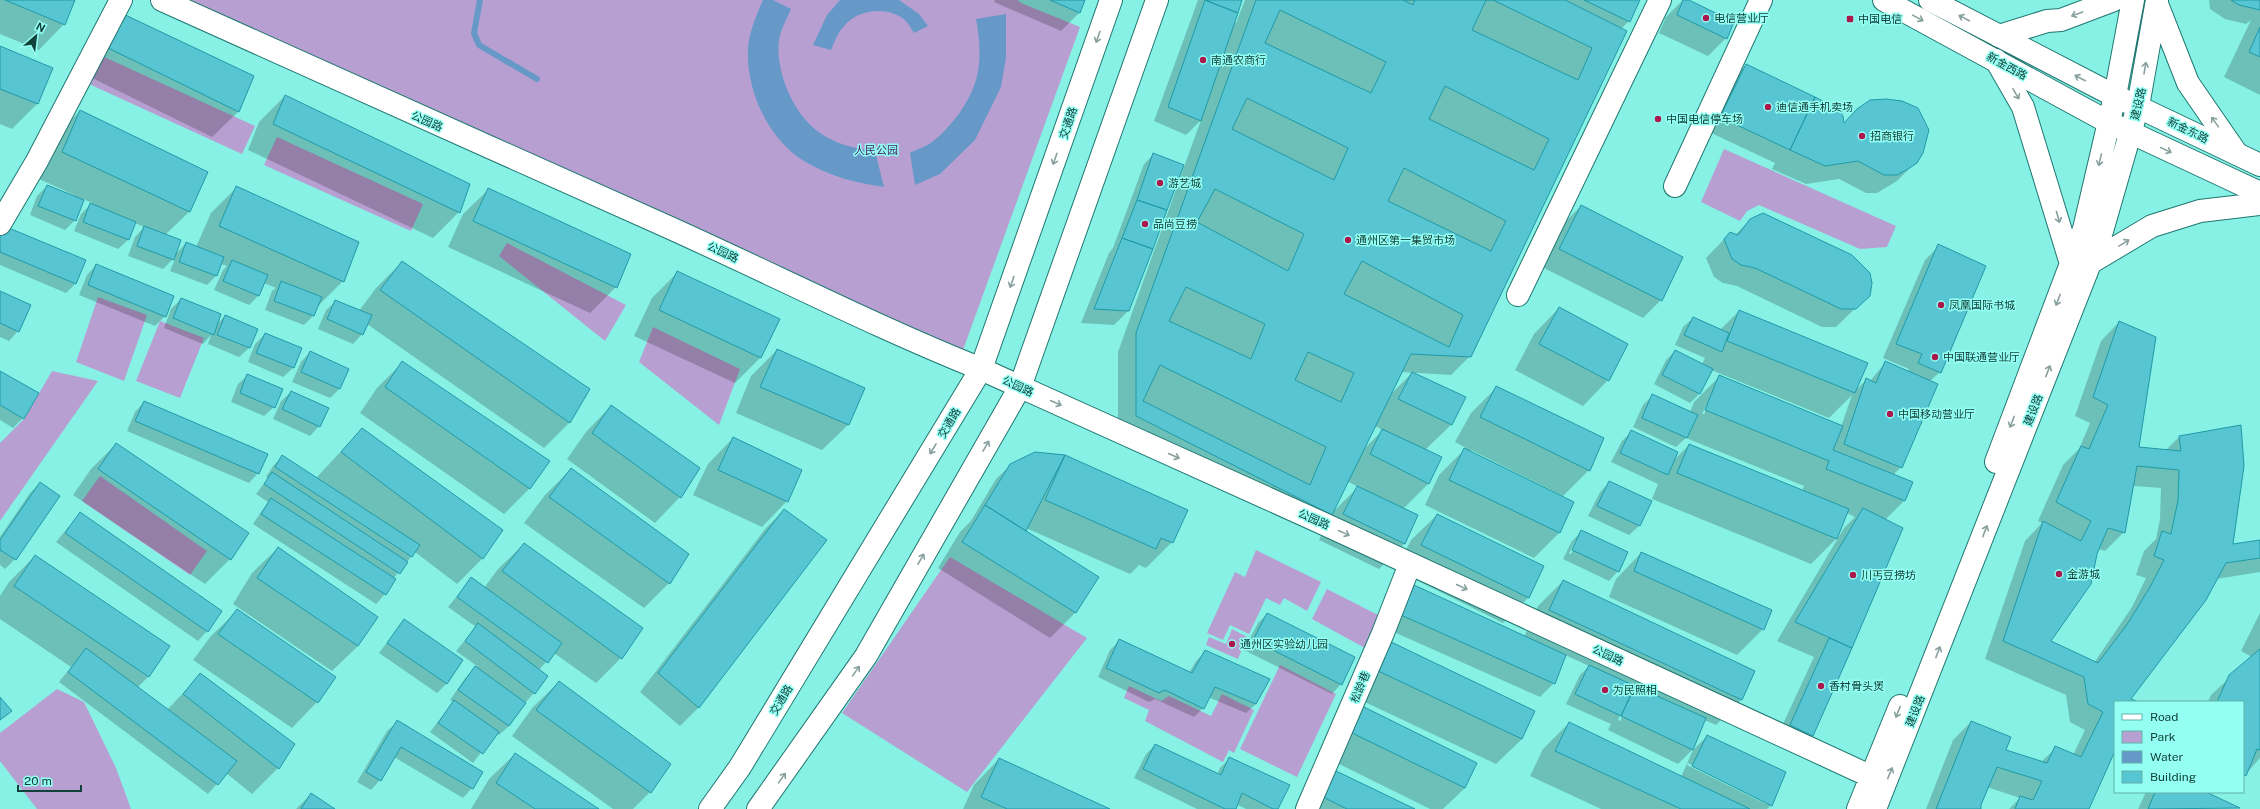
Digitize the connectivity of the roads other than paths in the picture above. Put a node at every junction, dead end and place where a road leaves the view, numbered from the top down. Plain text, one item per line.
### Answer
1 (122, 0) edge
2 (162, 0) edge
3 (1112, 0) edge
4 (1157, 0) edge
5 (1660, 0) edge
6 (1761, 0) edge
7 (1884, 0) edge
8 (1930, 0) edge
9 (2114, 0) edge
10 (2133, 0) edge
11 (2157, 2) edge
12 (1999, 36) junction
13 (1996, 60) junction
14 (2115, 96) junction
15 (2138, 106) junction
16 (2108, 122) junction
17 (2130, 133) junction
18 (2237, 154) junction
19 (2260, 165) edge
20 (1675, 186) dead end
21 (2260, 193) edge
22 (2260, 204) edge
23 (0, 224) edge
24 (2081, 264) junction
25 (1518, 295) dead end
26 (981, 369) junction
27 (1020, 387) junction
28 (1410, 564) junction
29 (1872, 777) junction
30 (710, 809) edge
31 (758, 809) edge
32 (1307, 809) edge
33 (1858, 809) edge
34 (1875, 809) edge

1 - 23 street
2 - 26 street, 公园路
3 -> 26 street, 交通路
4 - 27 street
5 - 25 street
6 - 20 street
7 -> 13 street, 新金西路
12 -> 8 street, 新金西路
9 -> 12 street
10 - 14 street, 建设路
15 -> 11 street, 建设路
18 -> 11 street
14 -> 12 street, 新金西路
13 - 16 street, 新金西路
13 -> 24 street
14 - 15 street, 新金东路
14 - 16 street, 建设路
15 - 17 street, 建设路
15 - 18 street, 新金东路
16 - 17 street, 新金西路
16 -> 24 street, 建设路
17 -> 21 street
17 - 24 street, 建设路
18 - 19 street, 新金东路
24 -> 22 street
24 -> 29 street, 建设路
34 -> 24 street, 建设路
26 - 27 street, 公园路
26 -> 30 street, 交通路
27 -> 28 street, 公园路
31 -> 27 street
28 -> 29 street, 公园路
28 - 32 street, 松龄巷
29 - 33 street, 建设路

